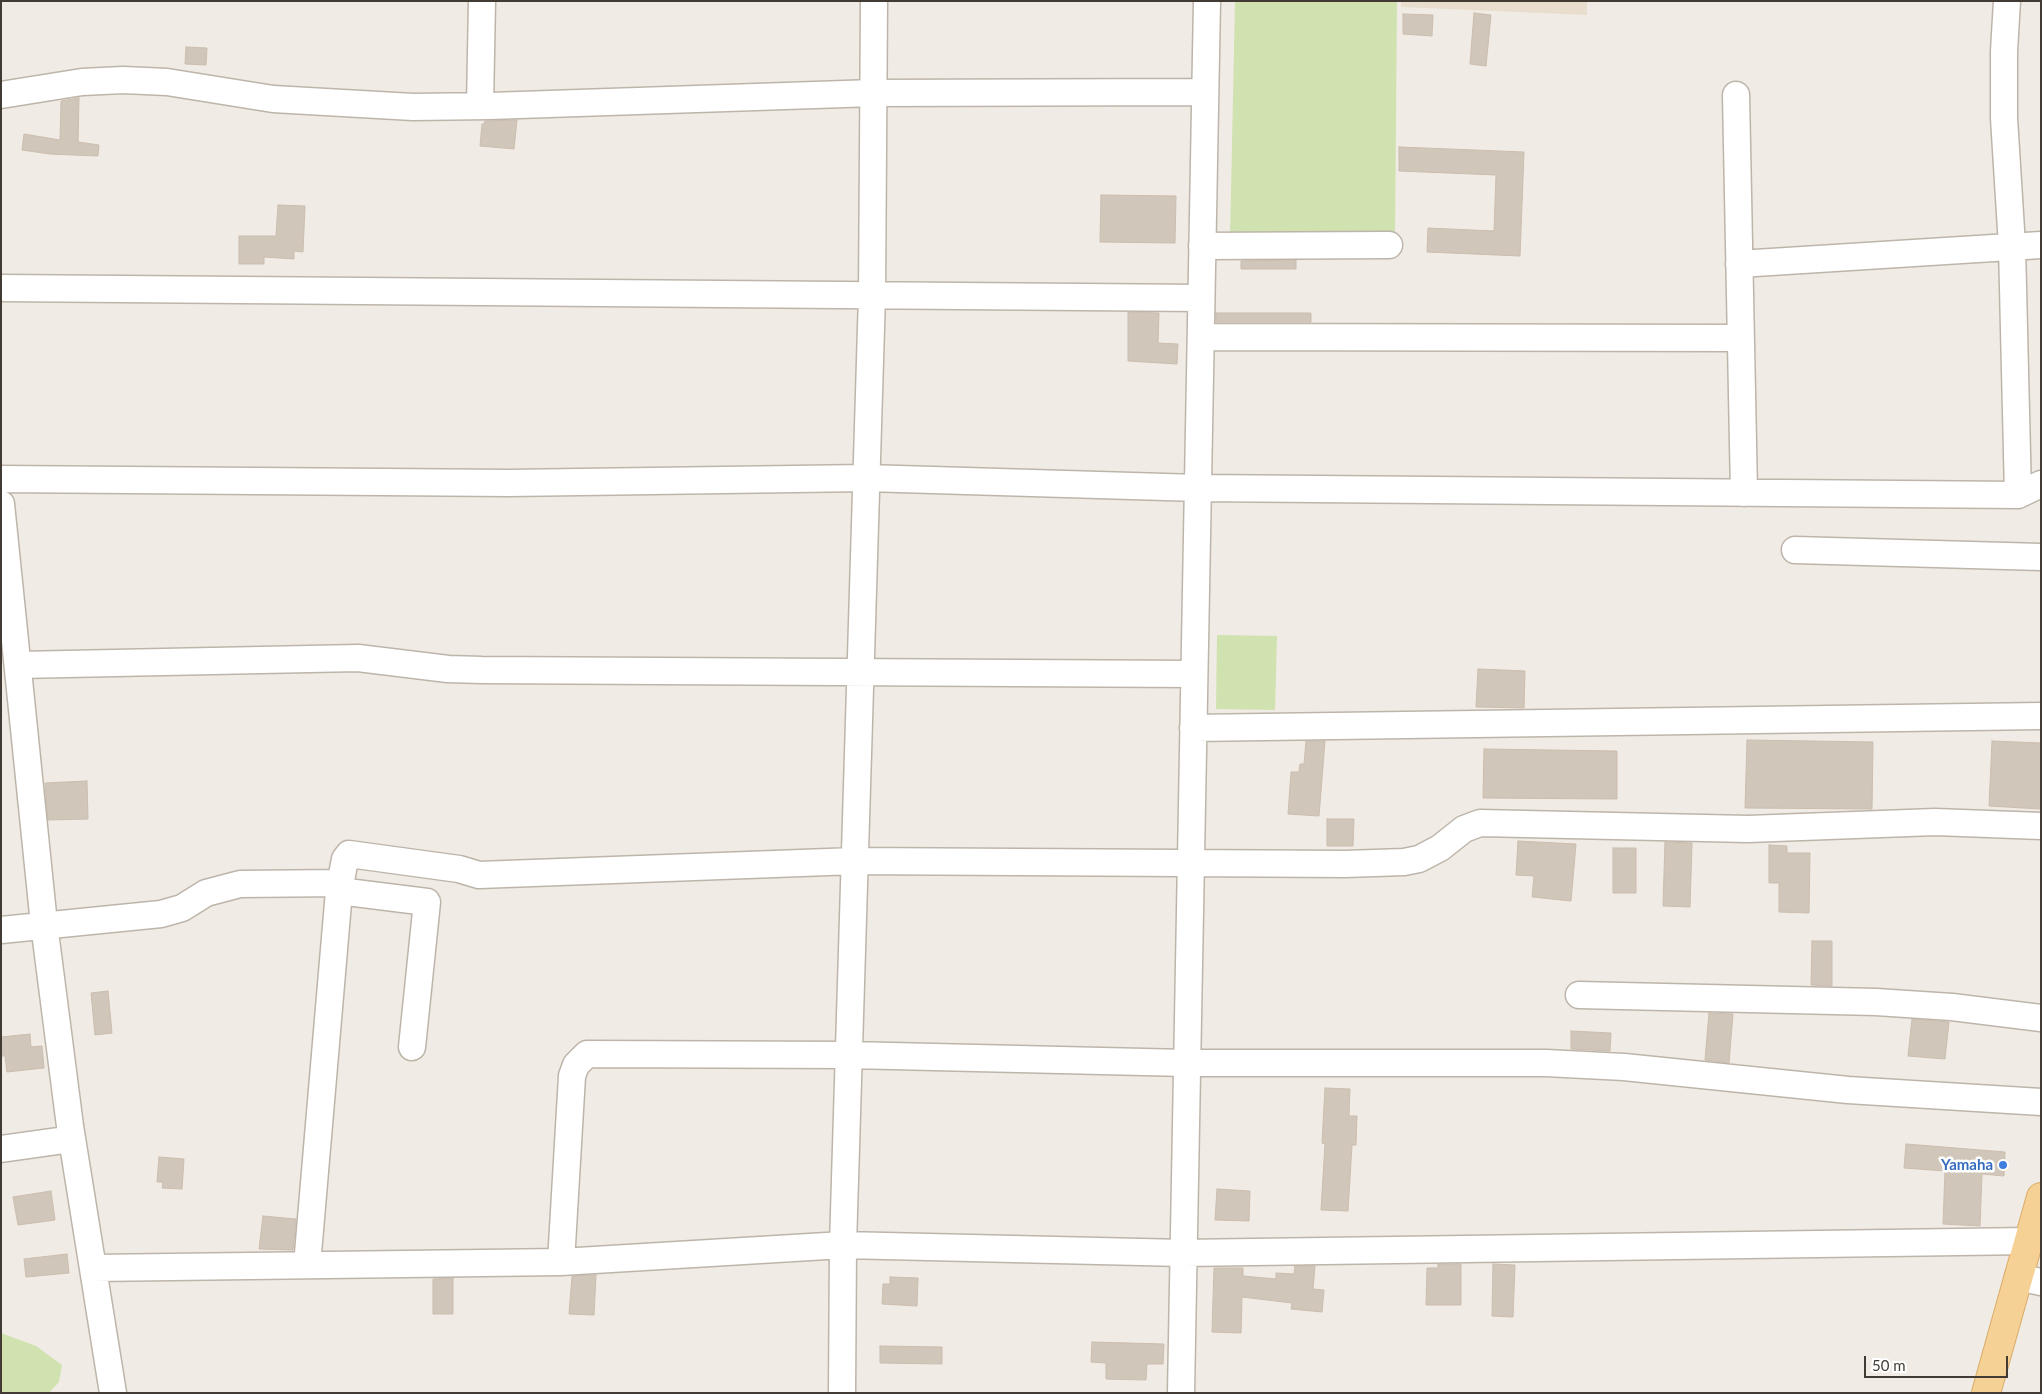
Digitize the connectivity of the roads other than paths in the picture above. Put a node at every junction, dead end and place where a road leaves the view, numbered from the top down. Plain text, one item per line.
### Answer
1 (482, 1) edge
2 (874, 1) edge
3 (1207, 1) edge
4 (2007, 1) edge
5 (1205, 92) junction
6 (874, 93) junction
7 (1, 94) edge
8 (1736, 95) dead end
9 (480, 106) junction
10 (1388, 245) dead end
11 (2041, 245) edge
12 (1202, 246) junction
13 (2012, 246) junction
14 (1739, 264) junction
15 (1, 288) edge
16 (872, 295) junction
17 (1201, 298) junction
18 (1201, 337) junction
19 (1740, 338) junction
20 (866, 478) junction
21 (1, 479) edge
22 (1198, 488) junction
23 (2030, 490) edge
24 (1744, 493) junction
25 (1, 504) edge
26 (1795, 550) dead end
27 (2041, 557) edge
28 (18, 665) junction
29 (860, 671) junction
30 (1194, 674) junction
31 (2041, 716) edge
32 (1193, 728) junction
33 (2041, 826) edge
34 (855, 860) junction
35 (1191, 862) junction
36 (340, 887) junction
37 (44, 924) junction
38 (1, 930) edge
39 (1579, 995) dead end
40 (2041, 1018) edge
41 (412, 1047) dead end
42 (850, 1055) junction
43 (1186, 1062) junction
44 (2032, 1102) edge
45 (72, 1139) junction
46 (1, 1150) edge
47 (2041, 1197) edge
48 (2016, 1241) junction
49 (844, 1245) junction
50 (1183, 1253) junction
51 (562, 1262) junction
52 (307, 1265) junction
53 (93, 1268) junction
54 (2030, 1280) edge
55 (113, 1393) edge
56 (842, 1393) edge
57 (1181, 1393) edge
58 (1986, 1393) edge

1 - 9 street
2 - 6 street
3 - 5 street
4 - 13 street
5 - 6 street
5 - 12 street
6 - 9 street
6 - 16 street
7 - 9 street
8 - 14 street
10 - 12 street
11 - 13 street
12 - 17 street
13 - 14 street
13 - 23 street
14 - 19 street
15 - 16 street
16 - 17 street
16 - 20 street
17 - 18 street
18 - 19 street
18 - 22 street
19 - 24 street
20 - 21 street
20 - 22 street
20 - 29 street
22 - 24 street
22 - 30 street
23 - 24 street
25 - 28 street
26 - 27 street
28 - 29 street
28 - 37 street
29 - 30 street
29 - 34 street
30 - 32 street
31 - 32 street
32 - 35 street
33 - 35 street
34 - 35 street
34 - 36 street
34 - 42 street
35 - 43 street
36 - 37 street
36 - 41 street
36 - 52 street
37 - 38 street
37 - 45 street
39 - 40 street
42 - 43 street
42 - 49 street
42 - 51 street
43 - 44 street
43 - 50 street
45 - 46 street
45 - 53 street
47 - 48 main road
48 - 50 street
48 - 54 main road
49 - 50 street
49 - 51 street
49 - 56 street
50 - 57 street
51 - 52 street
52 - 53 street
53 - 55 street
54 - 58 main road

